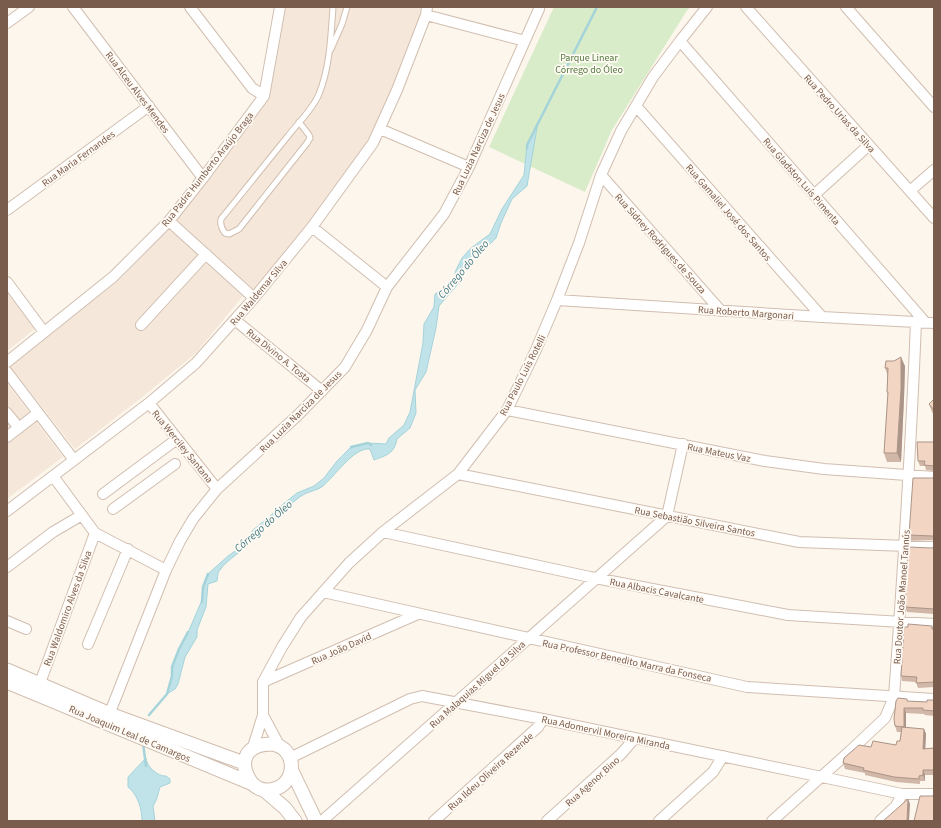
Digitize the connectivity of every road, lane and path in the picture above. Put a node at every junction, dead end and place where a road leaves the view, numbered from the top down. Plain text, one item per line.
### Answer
1 (29, 7) edge
2 (73, 7) edge
3 (190, 7) edge
4 (280, 7) edge
5 (333, 7) edge
6 (346, 7) edge
7 (707, 7) edge
8 (746, 7) edge
9 (846, 7) edge
10 (539, 9) dead end
11 (426, 11) edge
12 (7, 24) edge
13 (680, 40) junction
14 (525, 41) junction
15 (329, 52) junction
16 (264, 96) junction
17 (149, 106) junction
18 (636, 106) junction
19 (934, 107) edge
20 (299, 122) junction
21 (380, 129) junction
22 (869, 145) junction
23 (470, 167) junction
24 (934, 170) edge
25 (601, 175) junction
26 (202, 178) junction
27 (910, 191) junction
28 (814, 195) junction
29 (7, 210) edge
30 (934, 218) edge
31 (170, 221) junction
32 (312, 227) junction
33 (206, 254) junction
34 (7, 282) edge
35 (387, 287) junction
36 (254, 298) junction
37 (557, 300) junction
38 (721, 311) junction
39 (822, 317) junction
40 (235, 320) junction
41 (925, 322) edge
42 (141, 325) dead end
43 (44, 332) junction
44 (7, 362) edge
45 (7, 372) edge
46 (322, 391) junction
47 (149, 403) junction
48 (507, 410) junction
49 (7, 413) edge
50 (38, 413) junction
51 (19, 428) junction
52 (7, 437) edge
53 (177, 439) junction
54 (682, 444) junction
55 (74, 460) junction
56 (174, 464) dead end
57 (136, 469) junction
58 (458, 474) junction
59 (53, 476) junction
60 (909, 476) junction
61 (934, 477) edge
62 (146, 485) junction
63 (217, 489) junction
64 (103, 494) dead end
65 (113, 508) dead end
66 (7, 510) edge
67 (82, 515) junction
68 (667, 516) junction
69 (382, 532) junction
70 (95, 533) junction
71 (903, 546) junction
72 (934, 548) edge
73 (128, 550) junction
74 (7, 567) edge
75 (166, 570) junction
76 (597, 578) junction
77 (323, 592) junction
78 (418, 614) junction
79 (7, 620) edge
80 (899, 622) junction
81 (934, 624) edge
82 (26, 629) dead end
83 (528, 638) junction
84 (88, 644) dead end
85 (7, 670) edge
86 (7, 682) edge
87 (263, 682) junction
88 (40, 683) junction
89 (894, 697) junction
90 (934, 699) edge
91 (457, 702) junction
92 (263, 715) junction
93 (108, 719) junction
94 (543, 719) junction
95 (635, 738) junction
96 (279, 745) junction
97 (253, 747) junction
98 (723, 756) junction
99 (244, 763) junction
100 (291, 764) junction
101 (822, 776) junction
102 (259, 787) junction
103 (902, 794) junction
104 (934, 794) edge
105 (295, 821) edge
106 (316, 821) edge
107 (322, 821) edge
108 (434, 821) edge
109 (547, 821) edge
110 (659, 821) edge
111 (772, 821) edge
112 (880, 821) edge

1 - 12 street
2 - 17 street, Rua Alceu Alves Mendes
3 - 16 street
4 - 16 street, Rua Padre Humberto Araújo Braga
5 - 15 lane
6 - 15 lane
7 - 13 street, Rua Paulo Luís Rotelli
8 - 22 street, Rua Pedro Urias da Silva
9 - 19 street
10 - 14 street, Rua Luzia Narciza de Jesus
11 - 14 street
11 - 21 street, Rua Waldemar Silva
13 - 18 street, Rua Paulo Luís Rotelli
13 - 28 street, Rua Gladston Luís Pimenta
14 - 23 street, Rua Luzia Narciza de Jesus
15 - 20 lane
16 - 26 street, Rua Padre Humberto Araújo Braga
17 - 26 street, Rua Alceu Alves Mendes
17 - 29 street, Rua Maria Fernandes
18 - 25 street, Rua Paulo Luís Rotelli
18 - 39 street, Rua Gamaliel José dos Santos
20 - 20 lane
21 - 23 street
21 - 32 street, Rua Waldemar Silva
22 - 27 street, Rua Pedro Urias da Silva
22 - 28 street
23 - 35 street, Rua Luzia Narciza de Jesus
24 - 27 street
25 - 37 street, Rua Paulo Luís Rotelli
25 - 38 street, Rua Sidney Rodrigues de Souza
26 - 31 street, Rua Padre Humberto Araújo Braga
27 - 30 street, Rua Pedro Urias da Silva
28 - 41 street, Rua Gladston Luís Pimenta
31 - 33 street
31 - 43 street, Rua Padre Humberto Araújo Braga
32 - 35 street
32 - 36 street, Rua Waldemar Silva
33 - 36 street
33 - 42 street
34 - 43 street
35 - 46 street, Rua Luzia Narciza de Jesus
36 - 40 street, Rua Waldemar Silva
37 - 38 street, Rua Roberto Margonari
37 - 48 street, Rua Paulo Luís Rotelli
38 - 39 street, Rua Roberto Margonari
39 - 41 street, Rua Roberto Margonari
40 - 46 street, Rua Divino A. Tosta
40 - 47 street, Rua Waldemar Silva
41 - 60 street, Rua Doutor João Manoel Tannús
43 - 44 street, Rua Padre Humberto Araújo Braga
45 - 50 street
46 - 63 street, Rua Luzia Narciza de Jesus
47 - 53 street, Rua Werciley Santana
47 - 55 street, Rua Waldemar Silva
48 - 54 street, Rua Mateus Vaz
48 - 58 street, Rua Paulo Luís Rotelli
49 - 51 street
50 - 51 street
50 - 55 street
51 - 52 street
53 - 57 street
53 - 63 street, Rua Werciley Santana
54 - 60 street, Rua Mateus Vaz
54 - 68 street
55 - 59 street, Rua Waldemar Silva
56 - 62 street
57 - 62 street
57 - 64 street
58 - 68 street, Rua Sebastião Silveira Santos
58 - 69 street, Rua Paulo Luís Rotelli
59 - 66 street, Rua Waldemar Silva
59 - 67 street
60 - 61 street, Rua Mateus Vaz
60 - 71 street, Rua Doutor João Manoel Tannús
62 - 65 street
63 - 75 street, Rua Luzia Narciza de Jesus
67 - 70 street
67 - 74 street
68 - 71 street, Rua Sebastião Silveira Santos
68 - 76 street, Rua Malaquias Miguel da Silva
69 - 76 street, Rua Albacis Cavalcante
69 - 77 street, Rua Paulo Luís Rotelli
70 - 73 street
70 - 88 street, Rua Waldomiro Alves da Silva
71 - 72 street, Rua Sebastião Silveira Santos
71 - 80 street, Rua Doutor João Manoel Tannús
73 - 75 street
73 - 84 street
75 - 93 street, Rua Luzia Narciza de Jesus
76 - 80 street, Rua Albacis Cavalcante
76 - 83 street, Rua Malaquias Miguel da Silva
77 - 78 street, Rua Professor Benedito Marra da Fonseca
77 - 87 street, Rua Paulo Luís Rotelli
78 - 83 street, Rua Professor Benedito Marra da Fonseca
78 - 87 street, Rua João David
79 - 82 street
80 - 81 street, Rua Albacis Cavalcante
80 - 89 street, Rua Doutor João Manoel Tannús
83 - 89 street, Rua Professor Benedito Marra da Fonseca
83 - 91 street, Rua Malaquias Miguel da Silva
85 - 88 street, Rua Joaquim Leal de Camargos
86 - 93 street, Rua Joaquim Leal de Camargos
87 - 92 street, Rua Paulo Luís Rotelli
88 - 93 street, Rua Joaquim Leal de Camargos
89 - 90 street, Rua Professor Benedito Marra da Fonseca
89 - 101 street, Rua Doutor João Manoel Tannús
91 - 94 street, Rua Adomervil Moreira Miranda
91 - 100 street, Rua Adomervil Moreira Miranda
91 - 107 street, Rua Malaquias Miguel da Silva
92 - 96 street, Rua Paulo Luís Rotelli
92 - 97 street, Rua Paulo Luís Rotelli
93 - 99 street, Rua Joaquim Leal de Camargos
93 - 102 street, Rua Joaquim Leal de Camargos
94 - 95 street, Rua Adomervil Moreira Miranda
94 - 108 street, Rua Ildeu Oliveira Rezende
95 - 98 street, Rua Adomervil Moreira Miranda
95 - 109 street, Rua Agenor Bino
96 - 97 street
96 - 100 street
97 - 99 street
98 - 101 street, Rua Adomervil Moreira Miranda
98 - 110 street
99 - 102 street
100 - 102 street
100 - 106 street
101 - 103 street, Rua Adomervil Moreira Miranda
101 - 111 street, Rua Doutor João Manoel Tannús
102 - 105 street
103 - 104 street, Rua Adomervil Moreira Miranda
103 - 112 street

